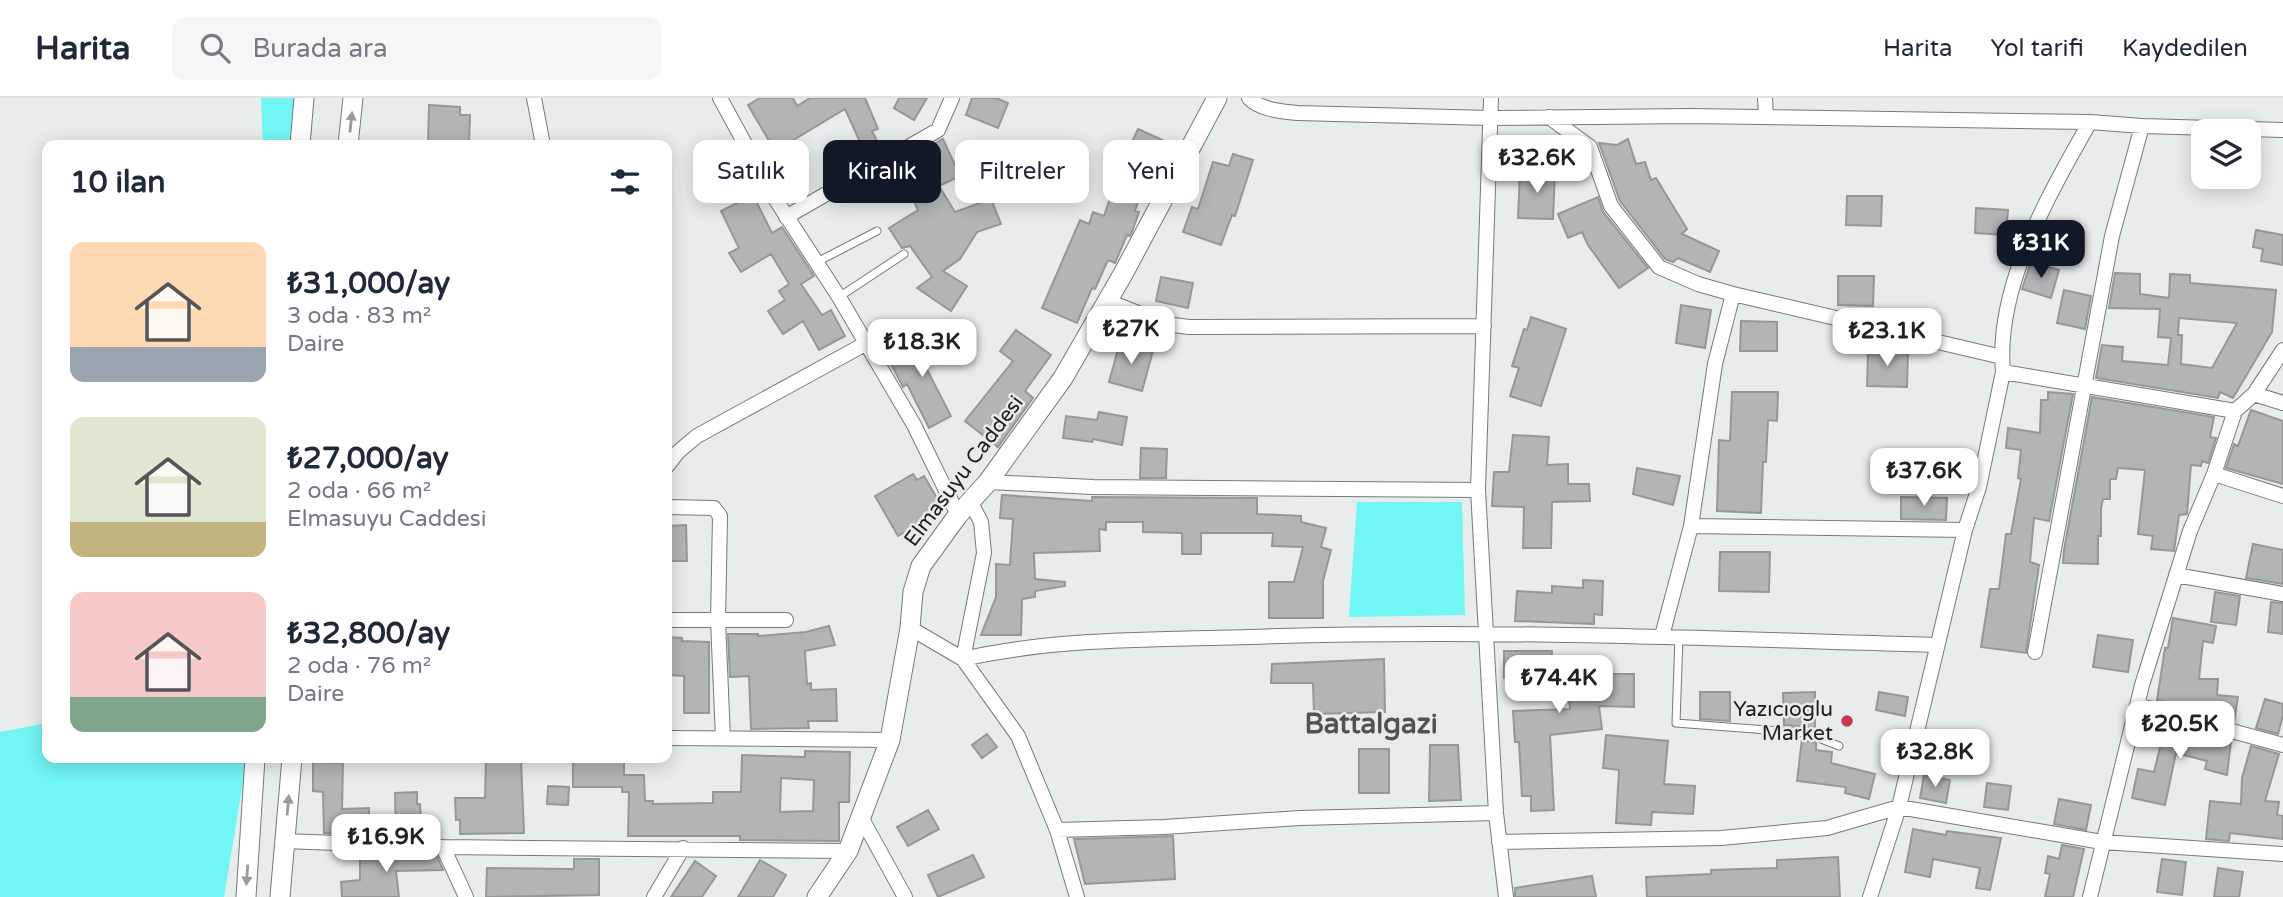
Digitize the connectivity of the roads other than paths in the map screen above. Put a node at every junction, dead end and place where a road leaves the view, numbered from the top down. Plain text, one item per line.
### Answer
1 (304, 98) edge
2 (353, 98) edge
3 (534, 98) edge
4 (720, 98) edge
5 (953, 98) edge
6 (1217, 98) edge
7 (1249, 98) edge
8 (1491, 98) edge
9 (1765, 98) edge
10 (1549, 117) junction
11 (1766, 117) junction
12 (1490, 118) junction
13 (2090, 122) junction
14 (2142, 126) junction
15 (2283, 130) edge
16 (300, 140) edge
17 (349, 140) edge
18 (542, 140) edge
19 (786, 217) junction
20 (877, 231) dead end
21 (904, 254) dead end
22 (816, 262) junction
23 (1732, 295) junction
24 (839, 297) junction
25 (1108, 301) junction
26 (1484, 326) junction
27 (865, 344) junction
28 (2283, 349) edge
29 (2002, 357) junction
30 (2003, 372) junction
31 (2085, 385) junction
32 (2254, 394) junction
33 (2283, 403) edge
34 (2235, 411) junction
35 (672, 460) edge
36 (2214, 474) junction
37 (988, 482) junction
38 (1478, 489) junction
39 (2283, 496) edge
40 (672, 507) edge
41 (964, 508) junction
42 (1691, 526) junction
43 (1965, 530) junction
44 (2176, 575) junction
45 (2283, 594) edge
46 (672, 620) edge
47 (786, 620) dead end
48 (718, 621) junction
49 (910, 628) junction
50 (1485, 632) junction
51 (1662, 636) junction
52 (1679, 637) junction
53 (1936, 645) junction
54 (2035, 652) dead end
55 (963, 660) junction
56 (2137, 705) junction
57 (672, 738) edge
58 (723, 738) junction
59 (890, 740) junction
60 (2283, 745) edge
61 (1839, 746) dead end
62 (255, 763) edge
63 (292, 763) edge
64 (1899, 807) junction
65 (1496, 813) junction
66 (862, 820) junction
67 (1057, 830) junction
68 (284, 841) junction
69 (1499, 842) junction
70 (2102, 842) junction
71 (443, 847) junction
72 (683, 848) junction
73 (848, 851) junction
74 (2283, 854) edge
75 (246, 897) edge
76 (280, 897) edge
77 (466, 897) edge
78 (654, 897) edge
79 (817, 897) edge
80 (905, 897) edge
81 (1077, 897) edge
82 (1506, 897) edge
83 (1870, 897) edge
84 (2090, 897) edge

1 - 16 street
17 -> 2 street
3 - 18 street
4 - 19 street
5 - 19 street
6 - 25 street, Elmasuyu Caddesi
7 - 12 street
8 - 12 street
9 - 11 street
10 - 11 street
10 - 12 street
10 - 23 street
11 - 13 street
12 - 26 street
13 - 14 street
13 - 29 street
14 - 15 street
14 - 31 street
19 - 22 street
20 - 22 lane
21 - 24 lane
22 - 24 street
23 - 29 street
23 - 42 street
24 - 27 street
25 - 26 street
25 - 37 street, Elmasuyu Caddesi
26 - 38 street
27 - 35 street
27 - 41 street
28 - 32 street
29 - 30 street
30 - 31 street
30 - 43 street
31 - 34 street
31 - 54 street
32 - 33 street
32 - 34 street
34 - 36 street
36 - 39 street
36 - 44 street
37 - 38 street
37 - 41 street, Elmasuyu Caddesi
38 - 50 street
40 - 48 street
41 - 49 street, Elmasuyu Caddesi
41 - 55 street
42 - 43 street
42 - 51 street
43 - 53 street
44 - 45 street
44 - 56 street
46 - 48 street
47 - 48 street
48 - 58 street
49 - 55 street
49 - 59 street, Elmasuyu Caddesi
50 - 51 street
50 - 55 street
50 - 65 street
51 - 52 street
52 - 53 street
52 - 61 lane
53 - 64 street
55 - 67 street
56 - 60 street
56 - 70 street
57 - 58 street
58 - 59 street
59 - 66 street, Elmasuyu Caddesi
62 -> 75 street
68 -> 63 street
64 - 69 street
64 - 70 street
64 - 83 street
65 - 67 street
65 - 69 street
66 - 73 street, Elmasuyu Caddesi
66 - 80 street
67 - 81 street
68 - 71 street
68 - 76 street
69 - 82 street
70 - 74 street
70 - 84 street
71 - 72 street
71 - 77 street
72 - 73 street
72 - 78 street
73 - 79 street, Elmasuyu Caddesi

